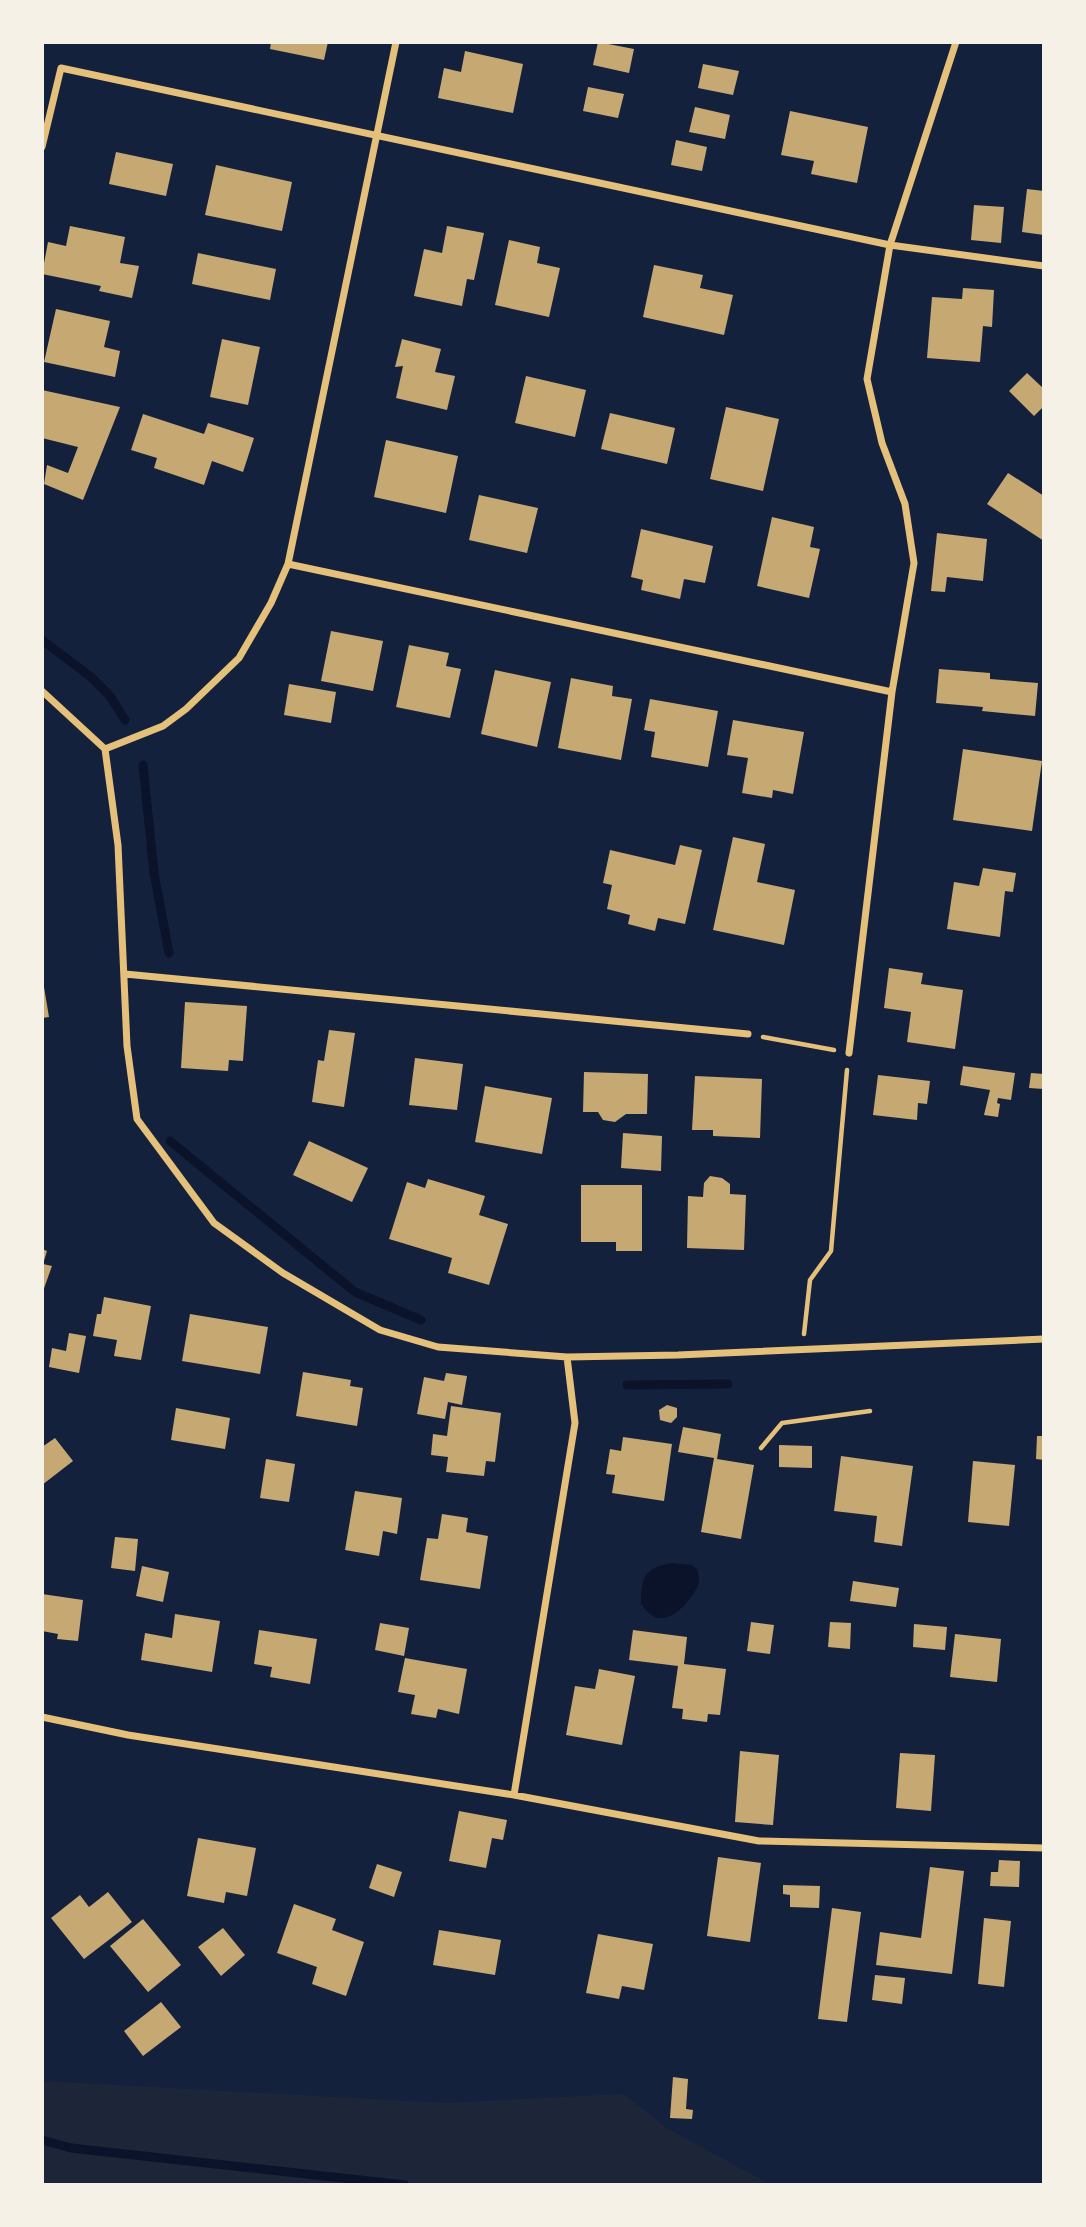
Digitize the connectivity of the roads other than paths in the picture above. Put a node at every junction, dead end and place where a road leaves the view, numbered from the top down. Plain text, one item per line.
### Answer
1 (396, 42) edge
2 (956, 42) edge
3 (376, 136) junction
4 (42, 147) edge
5 (890, 245) junction
6 (1044, 266) edge
7 (288, 564) junction
8 (42, 691) edge
9 (892, 692) junction
10 (105, 749) junction
11 (125, 974) junction
12 (748, 1034) road end
13 (849, 1053) road end
14 (1044, 1339) edge
15 (567, 1357) junction
16 (42, 1717) edge
17 (514, 1795) junction
18 (1044, 1848) edge

1 - 3 street
2 - 5 street
3 - 4 street
3 - 5 street
3 - 7 street
5 - 6 street
5 - 9 street
7 - 9 street
7 - 10 street
8 - 10 street
9 - 13 street
10 - 11 street
11 - 12 street
11 - 15 street
14 - 15 street
15 - 17 street
16 - 17 street
17 - 18 street

